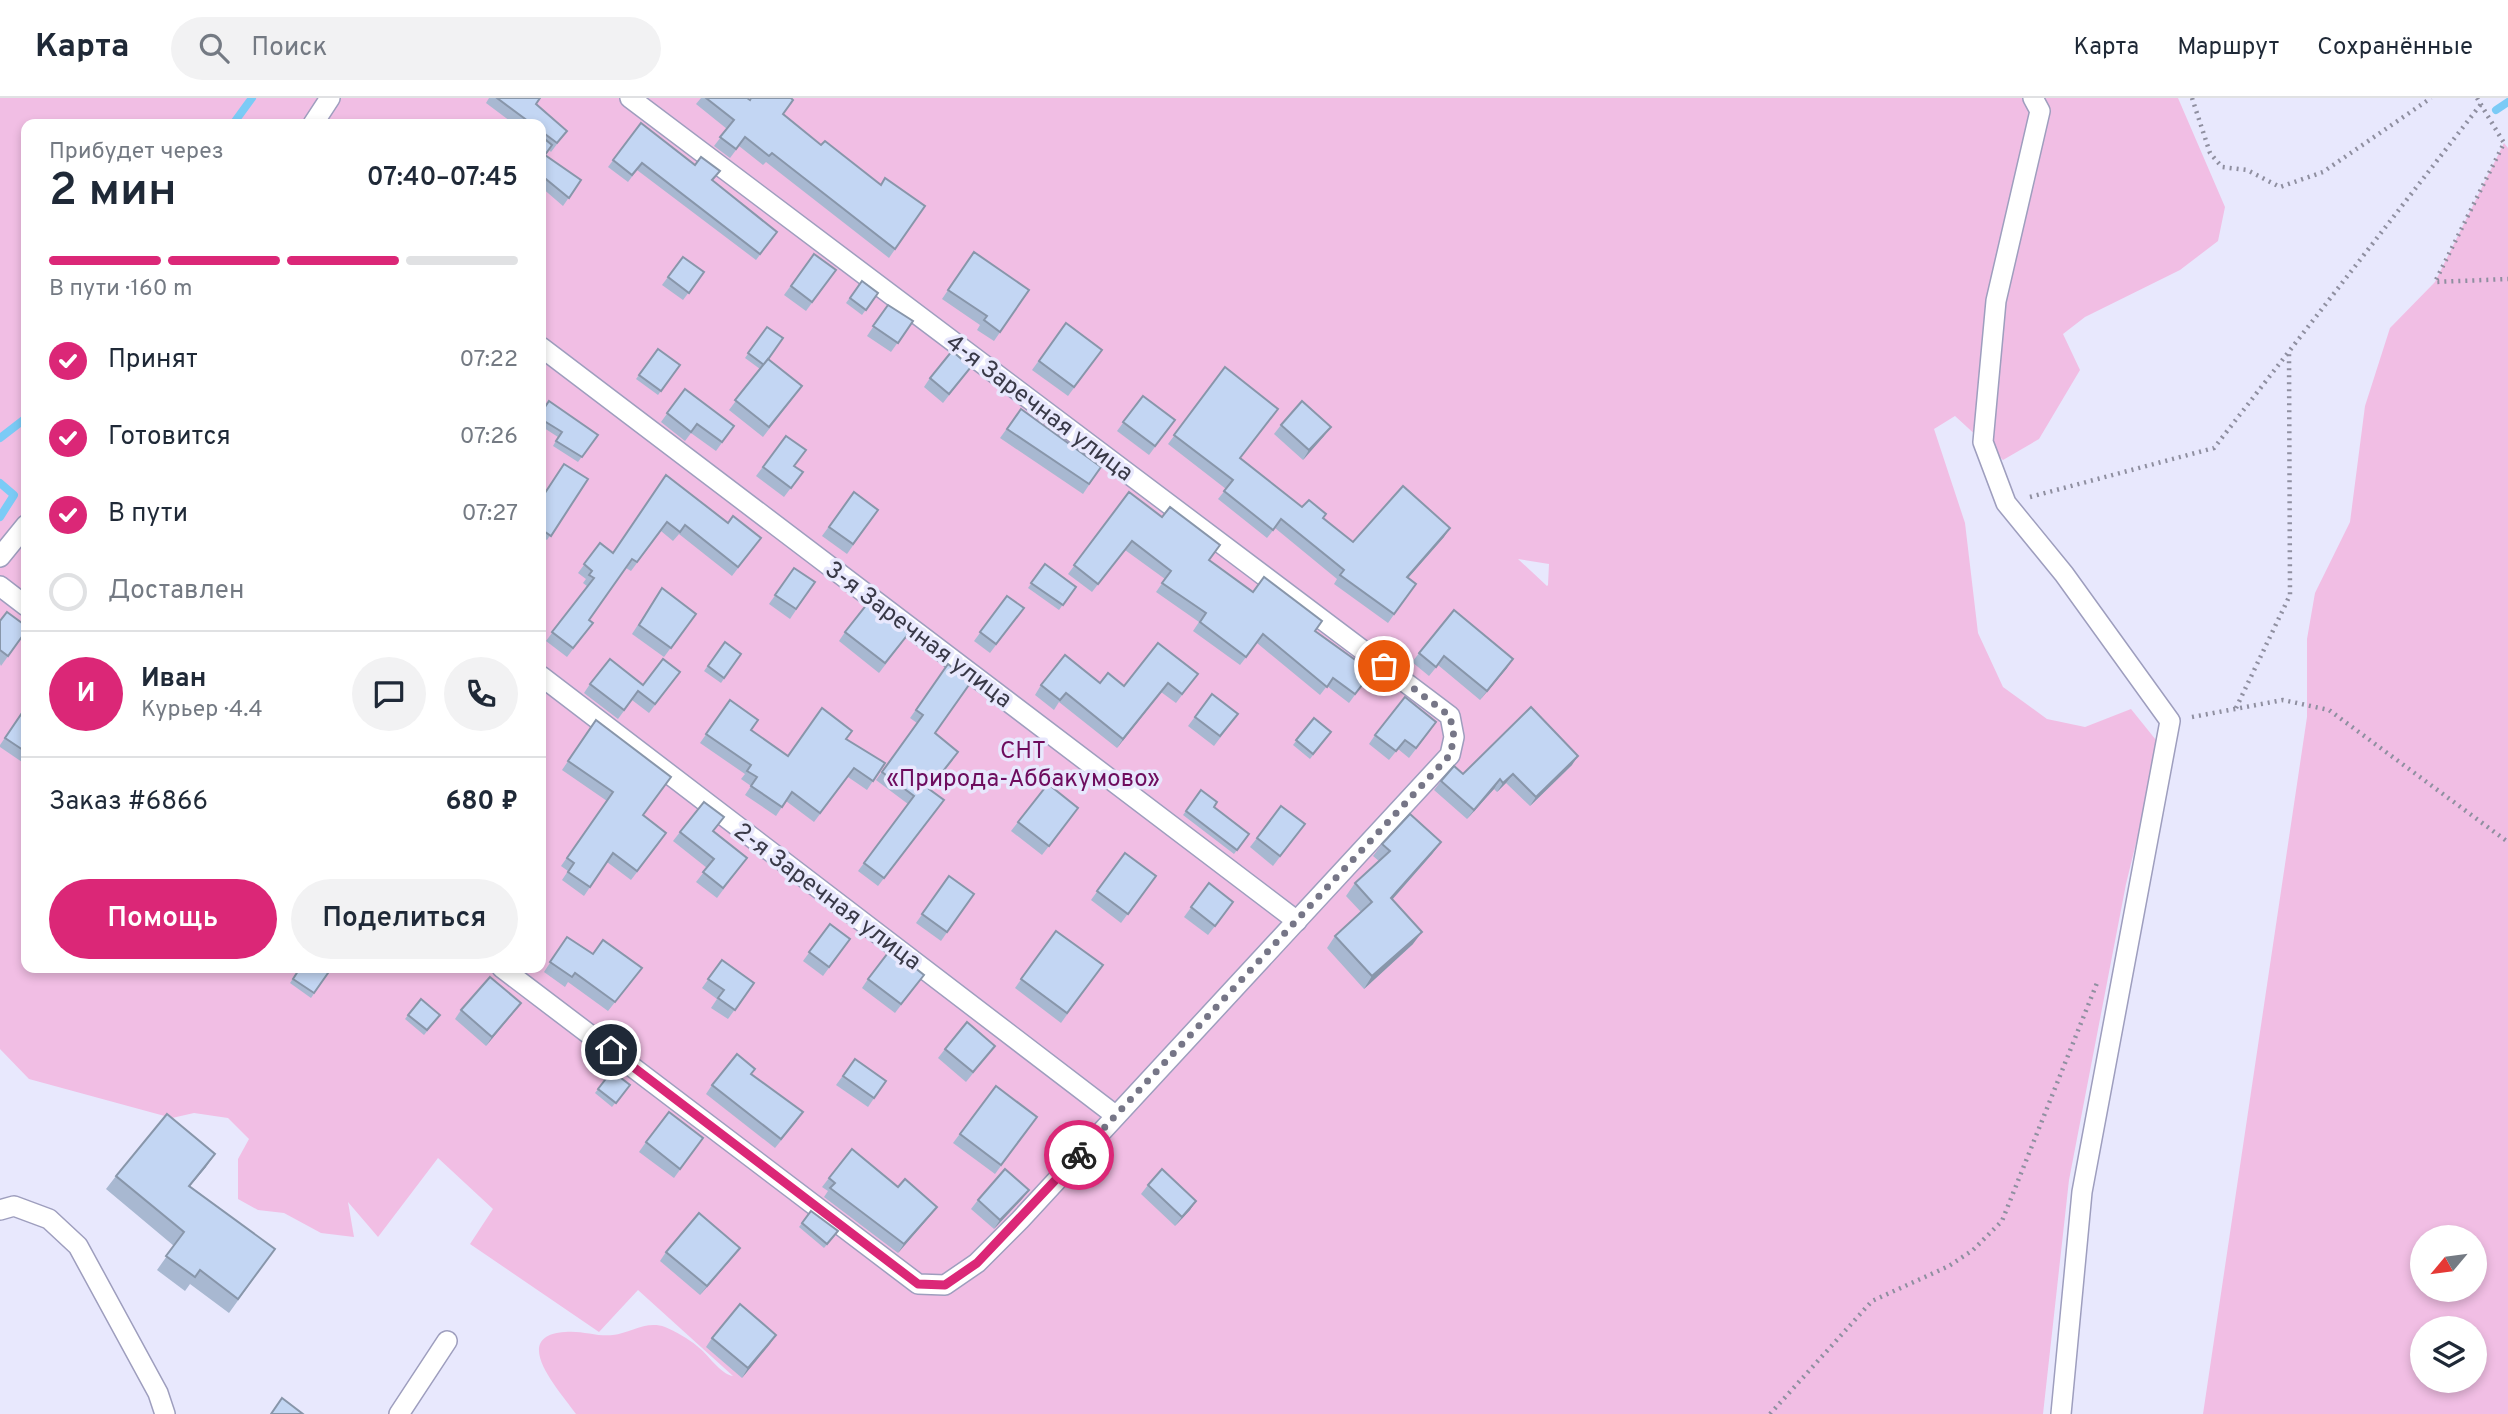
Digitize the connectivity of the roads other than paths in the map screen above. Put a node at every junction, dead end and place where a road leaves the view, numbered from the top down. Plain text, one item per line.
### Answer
1 (330, 98) edge
2 (630, 98) edge
3 (2032, 98) edge
4 (316, 119) edge
5 (546, 351) edge
6 (21, 530) edge
7 (0, 557) edge
8 (0, 586) edge
9 (21, 602) edge
10 (546, 680) edge
11 (1297, 921) junction
12 (509, 973) edge
13 (1115, 1115) junction
14 (0, 1210) edge
15 (447, 1341) dead end
16 (165, 1414) edge
17 (399, 1414) edge
18 (2061, 1414) edge

1 - 4 street
2 - 11 street, 4-я Заречная улица
3 - 18 street
5 - 11 street, 3-я Заречная улица
6 - 7 street
8 - 9 street
10 - 13 street, 2-я Заречная улица
11 - 13 street
12 - 13 street
14 - 16 street
15 - 17 street

